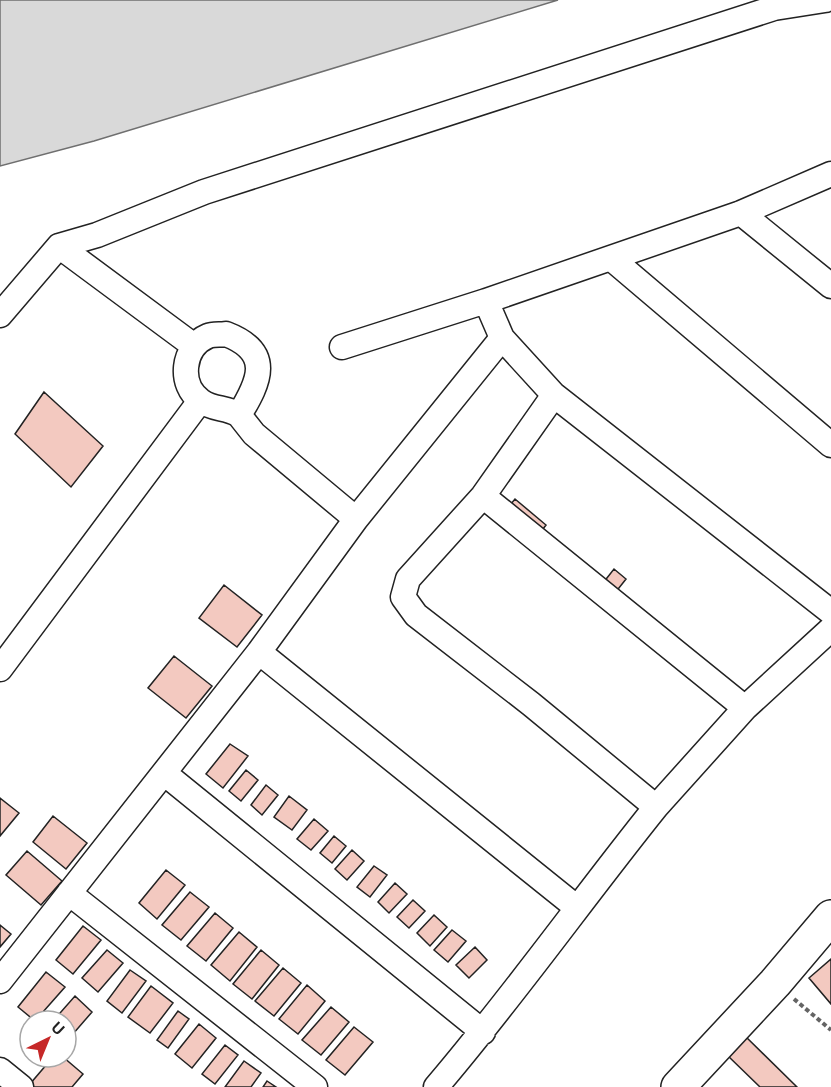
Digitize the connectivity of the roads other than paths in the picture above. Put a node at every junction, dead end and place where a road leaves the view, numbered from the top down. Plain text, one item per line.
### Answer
1 (825, 0) edge
2 (831, 174) edge
3 (741, 213) junction
4 (59, 246) junction
5 (612, 259) junction
6 (831, 286) edge
7 (486, 301) junction
8 (0, 315) edge
9 (502, 338) junction
10 (194, 346) junction
11 (342, 347) dead end
12 (554, 396) junction
13 (200, 401) junction
14 (240, 415) junction
15 (831, 445) edge
16 (483, 496) junction
17 (356, 519) junction
18 (831, 612) edge
19 (831, 629) edge
20 (259, 652) junction
21 (0, 669) edge
22 (745, 708) junction
23 (164, 773) junction
24 (656, 807) junction
25 (69, 893) junction
26 (576, 907) junction
27 (831, 917) edge
28 (0, 981) edge
29 (483, 1032) junction
30 (0, 1070) edge
31 (21, 1087) edge
32 (315, 1087) edge
33 (436, 1087) edge
34 (678, 1087) edge

1 - 4 street
2 - 3 street
3 - 5 street
3 - 6 street
4 - 8 street
4 - 10 street
5 - 7 street
5 - 15 street
7 - 9 street
7 - 11 street
9 - 12 street
9 - 17 street
10 - 13 street
10 - 14 street
12 - 16 street
12 - 18 street
13 - 14 street
13 - 21 street
14 - 17 street
16 - 22 street
16 - 24 street
17 - 20 street
19 - 22 street
20 - 23 street
20 - 26 street
22 - 24 street
23 - 25 street
23 - 29 street
24 - 26 street
25 - 28 street
25 - 32 street
26 - 29 street
27 - 34 highway
29 - 33 street
30 - 31 street

